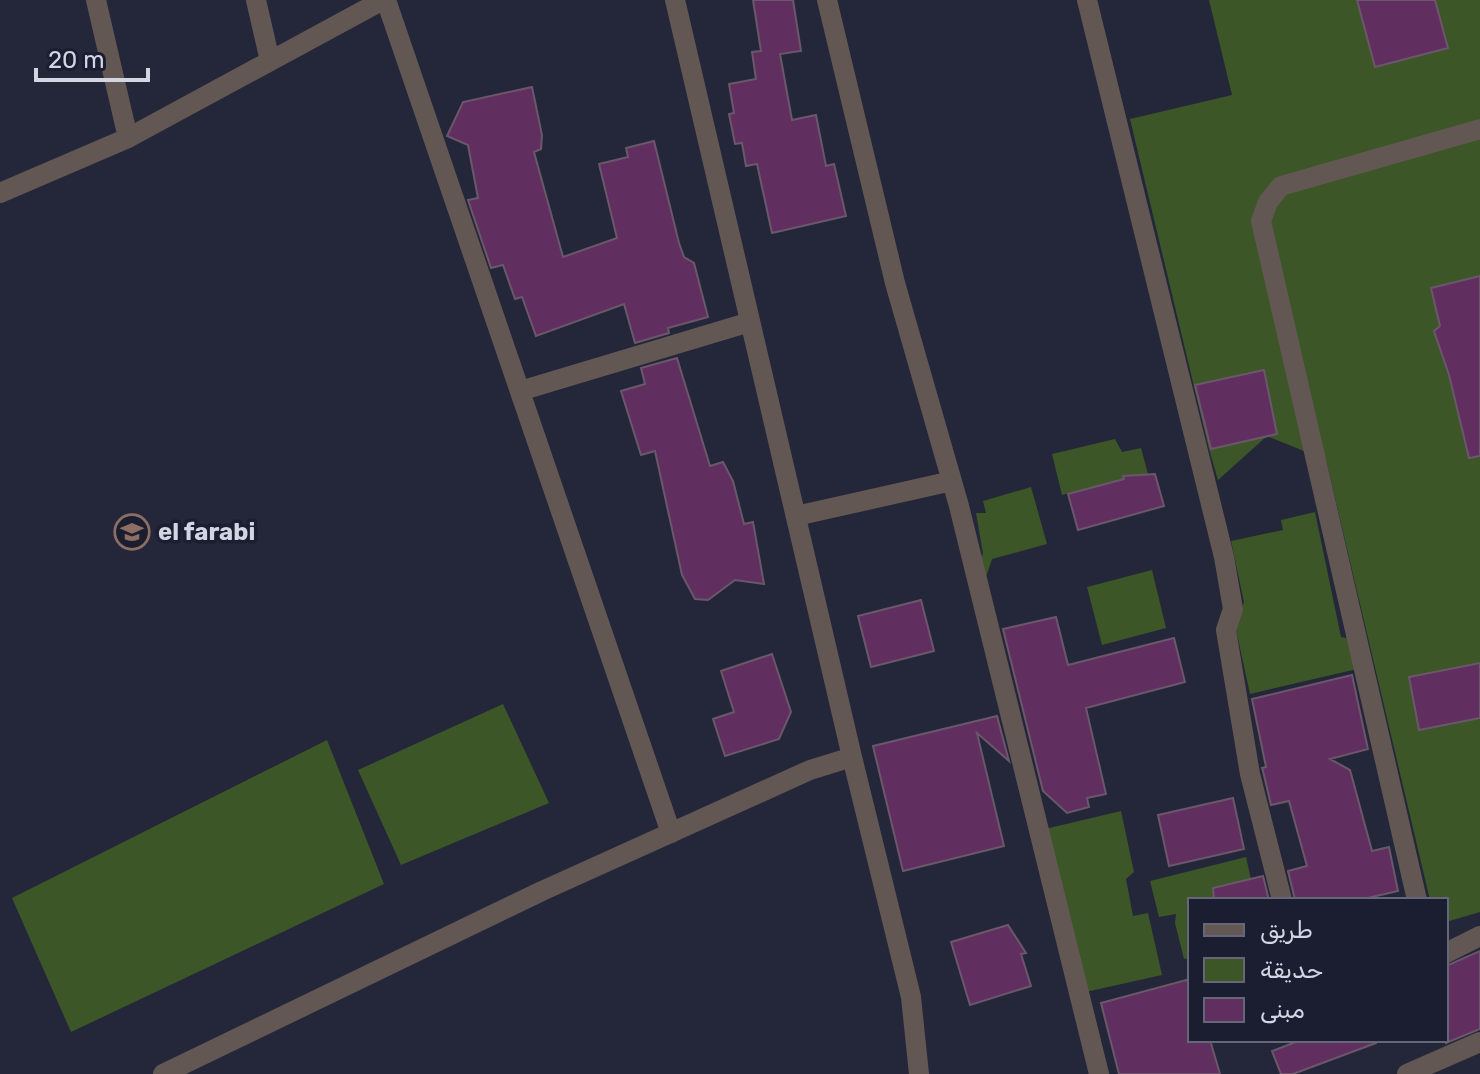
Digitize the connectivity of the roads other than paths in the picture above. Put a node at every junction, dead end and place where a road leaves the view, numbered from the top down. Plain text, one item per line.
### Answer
1 (96, 0) edge
2 (256, 0) edge
3 (384, 0) edge
4 (675, 0) edge
5 (827, 0) edge
6 (1087, 0) edge
7 (270, 61) junction
8 (1480, 129) edge
9 (128, 138) junction
10 (0, 193) edge
11 (750, 322) junction
12 (520, 391) junction
13 (952, 481) junction
14 (796, 516) junction
15 (852, 757) junction
16 (671, 833) junction
17 (1281, 898) edge
18 (1417, 898) edge
19 (1480, 936) edge
20 (1448, 952) edge
21 (1480, 1042) edge
22 (163, 1074) edge
23 (919, 1074) edge
24 (1099, 1074) edge
25 (1407, 1074) edge

1 - 9 street
2 - 7 street
3 - 7 street
3 - 12 street
4 - 11 street
5 - 13 street
6 - 17 street
7 - 9 street
8 - 18 street
9 - 10 street
11 - 12 street
11 - 14 street
12 - 16 street
13 - 14 street
13 - 24 street
14 - 15 street
15 - 16 street
15 - 23 street
16 - 22 street
19 - 20 street
21 - 25 street

